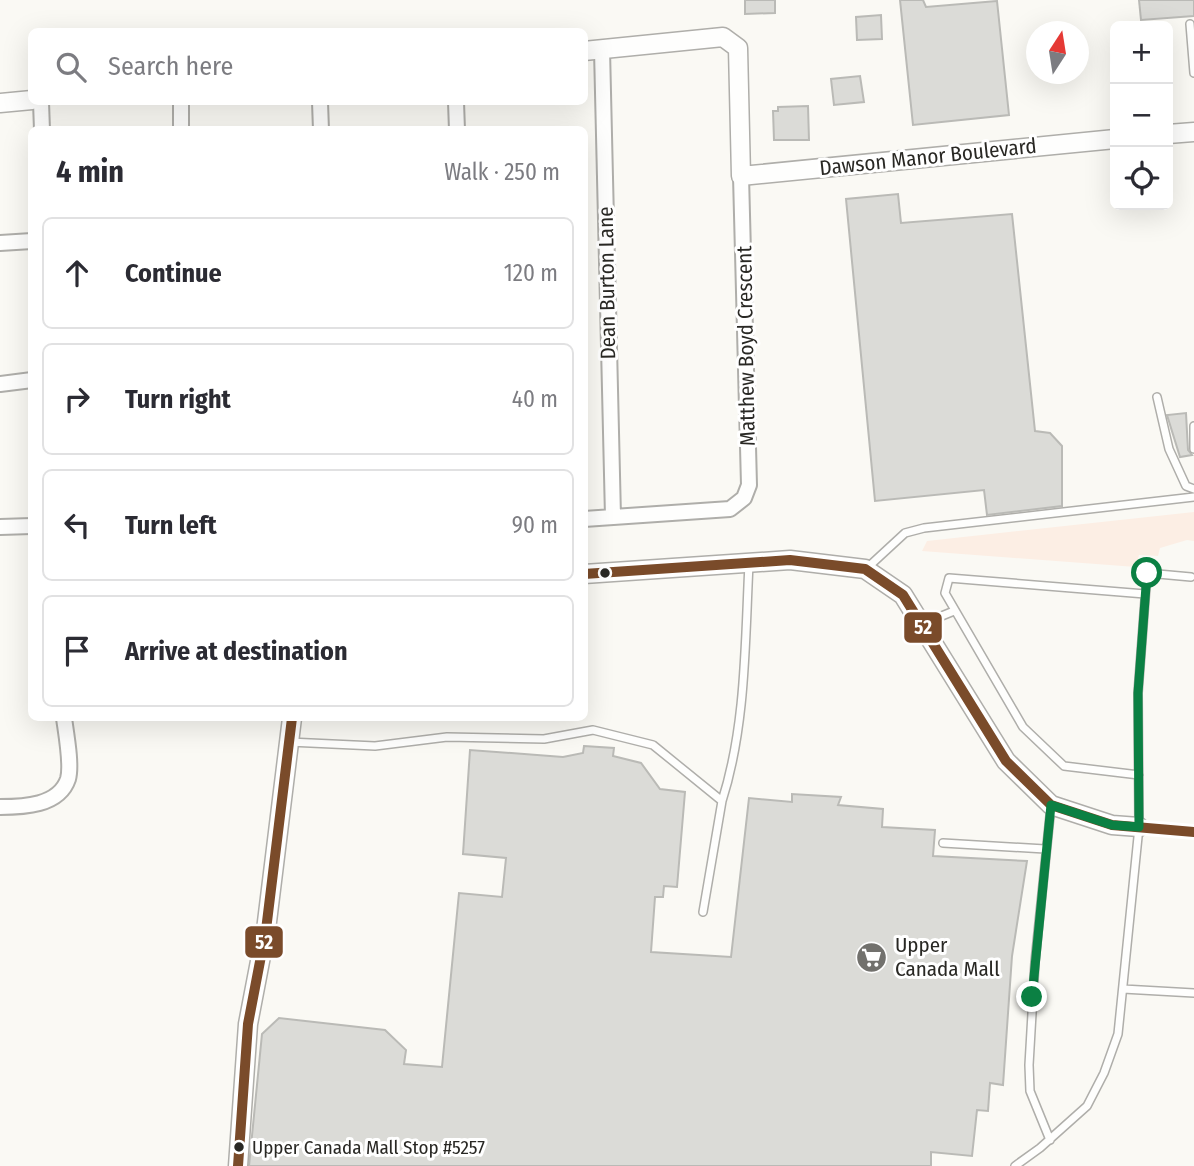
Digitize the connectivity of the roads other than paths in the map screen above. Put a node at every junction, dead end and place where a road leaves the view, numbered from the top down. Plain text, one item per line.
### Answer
1 (1190, 24) dead end
2 (593, 50) edge
3 (1194, 74) edge
4 (28, 100) edge
5 (0, 103) edge
6 (41, 105) edge
7 (181, 105) edge
8 (320, 105) edge
9 (456, 105) edge
10 (42, 126) edge
11 (181, 126) edge
12 (321, 126) edge
13 (457, 126) edge
14 (1194, 132) edge
15 (1173, 134) edge
16 (1110, 139) edge
17 (741, 176) junction
18 (28, 241) edge
19 (0, 243) edge
20 (28, 380) edge
21 (0, 384) edge
22 (1157, 397) dead end
23 (1194, 426) edge
24 (1194, 449) edge
25 (1194, 489) edge
26 (1194, 497) edge
27 (613, 517) junction
28 (588, 519) edge
29 (28, 526) edge
30 (0, 527) edge
31 (750, 563) junction
32 (866, 569) junction
33 (588, 573) edge
34 (1191, 577) dead end
35 (1145, 594) junction
36 (954, 611) junction
37 (921, 624) junction
38 (64, 721) edge
39 (292, 721) edge
40 (289, 742) junction
41 (1139, 775) junction
42 (722, 801) junction
43 (1051, 805) junction
44 (0, 807) edge
45 (1139, 827) junction
46 (943, 843) dead end
47 (1045, 849) junction
48 (703, 912) dead end
49 (1123, 989) junction
50 (1194, 993) edge
51 (1050, 1140) junction
52 (238, 1166) edge
53 (1016, 1166) edge

1 - 3 lane
2 - 17 street, Matthew Boyd Crescent
2 - 27 street, Dean Burton Lane
4 - 5 street
6 - 10 street
7 - 11 street
8 - 12 street
9 - 13 street
14 - 15 street
16 - 17 street, Dawson Manor Boulevard
17 - 27 street, Matthew Boyd Crescent
18 - 19 street
20 - 21 street
22 - 25 lane
23 - 24 lane
26 - 32 lane
27 - 28 street, Matthew Boyd Crescent
29 - 30 street
31 - 32 street
31 - 33 street
31 - 42 lane
32 - 37 street
34 - 35 lane
35 - 36 lane
35 - 41 lane
36 - 37 lane
36 - 41 lane
37 - 43 street
38 - 44 street
39 - 40 street
40 - 42 lane
40 - 52 street
41 - 45 lane
42 - 48 lane
43 - 45 street
43 - 47 lane
45 - 49 lane
46 - 47 lane
47 - 51 lane
49 - 50 lane
49 - 51 lane
51 - 53 lane

